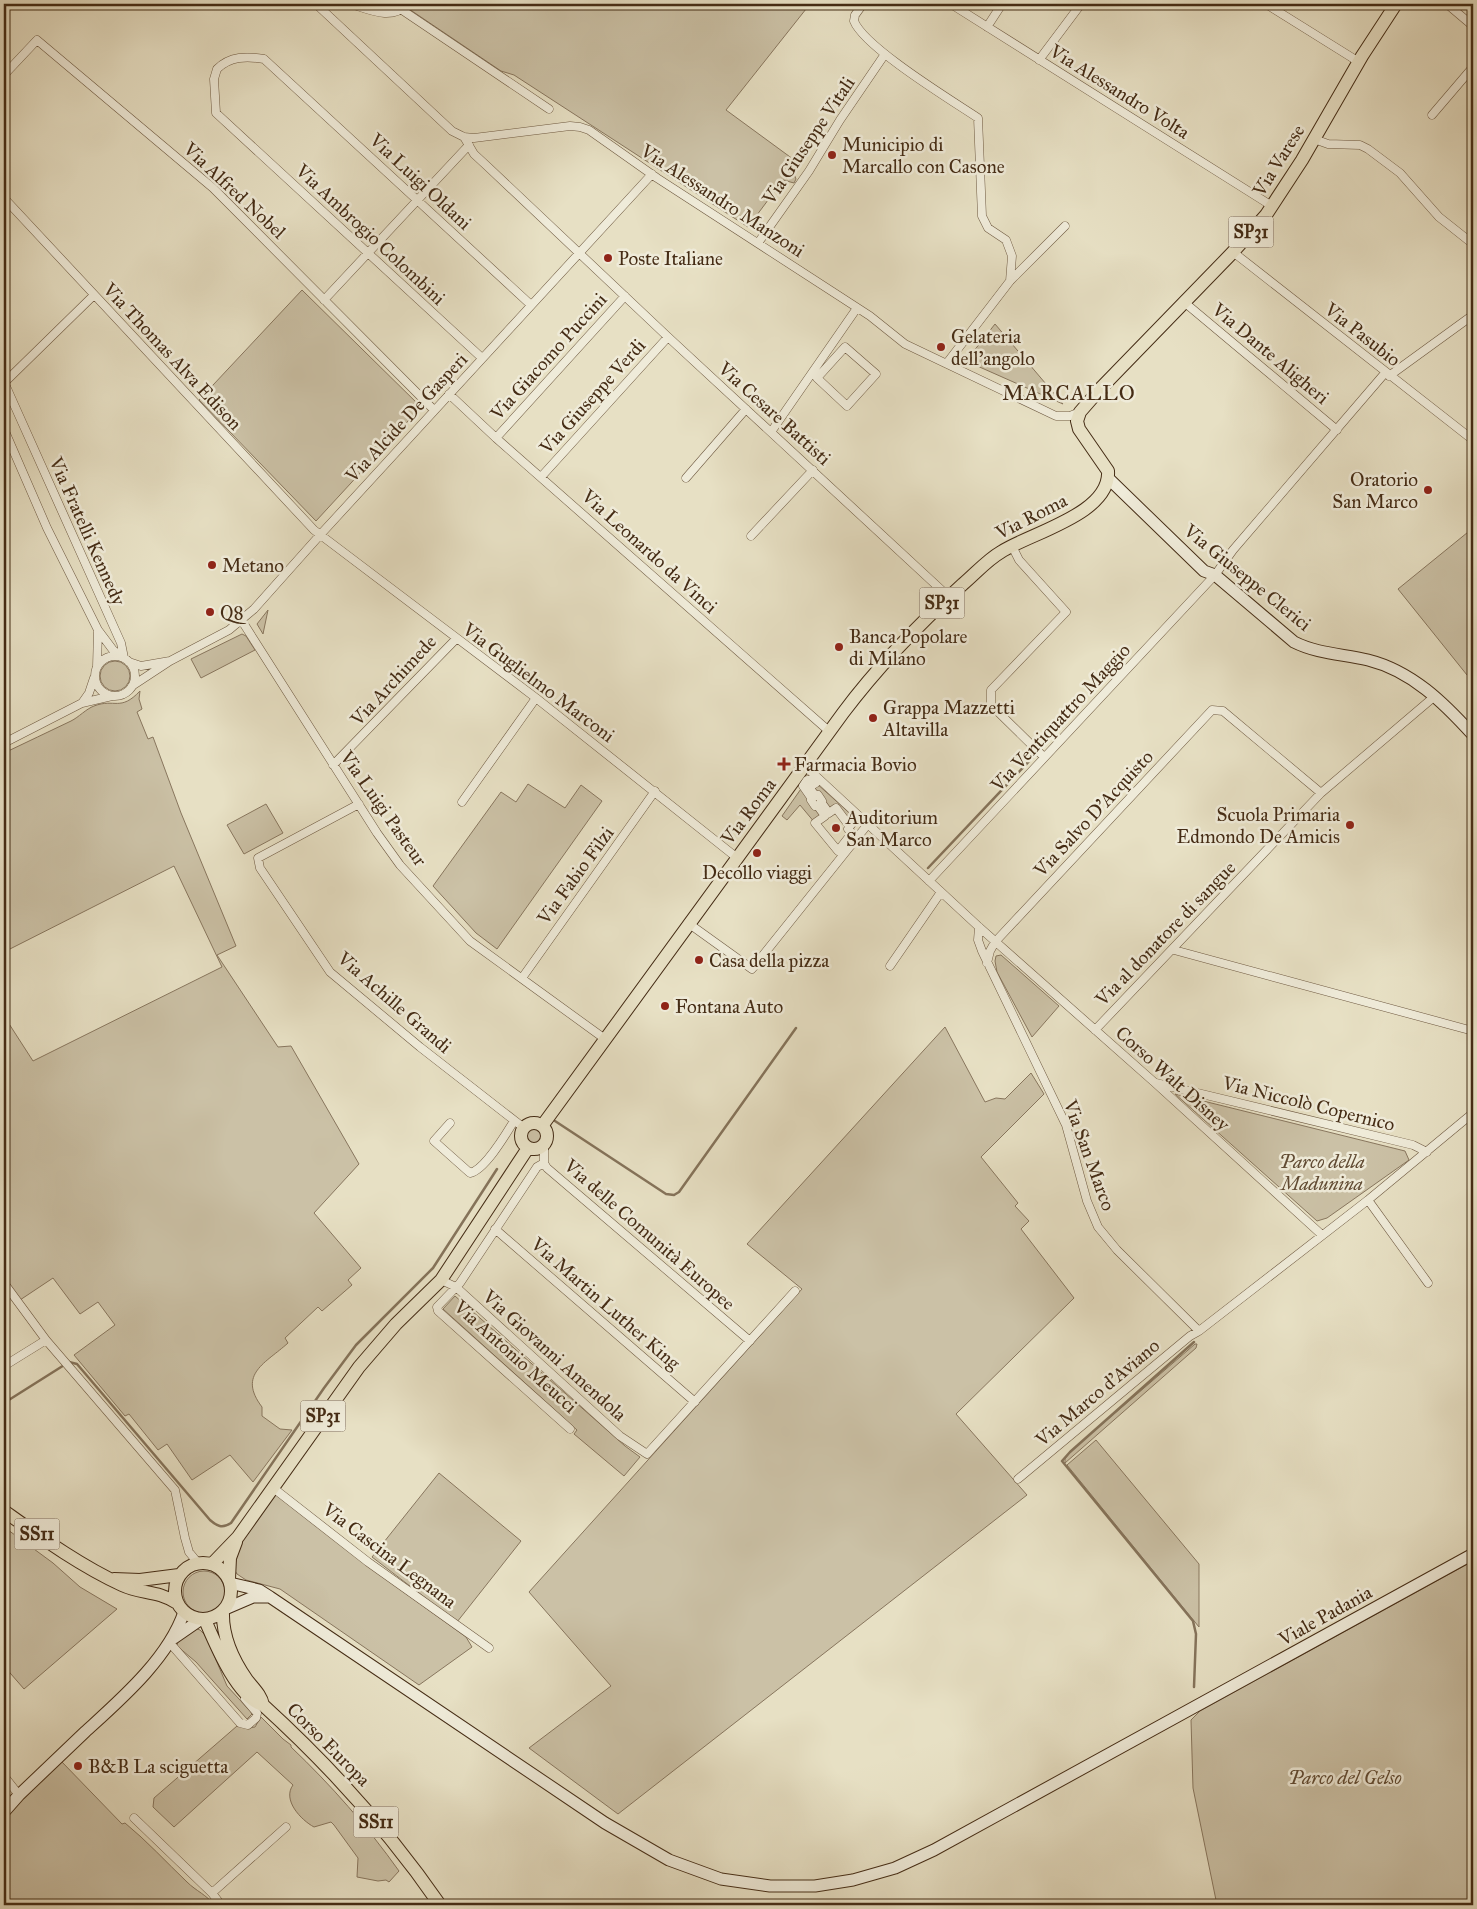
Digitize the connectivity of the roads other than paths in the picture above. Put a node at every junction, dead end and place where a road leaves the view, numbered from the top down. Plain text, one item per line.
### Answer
1 (21, 4) edge
2 (351, 4) edge
3 (863, 4) edge
4 (951, 4) edge
5 (1002, 4) edge
6 (1082, 4) edge
7 (1266, 4) edge
8 (1396, 4) edge
9 (1446, 4) edge
10 (321, 5) edge
11 (4, 6) edge
12 (405, 7) edge
13 (1473, 26) edge
14 (987, 27) junction
15 (885, 54) junction
16 (1039, 60) junction
17 (1358, 62) junction
18 (1473, 67) edge
19 (4, 75) edge
20 (549, 109) dead end
21 (1432, 116) dead end
22 (239, 134) joint
23 (464, 137) junction
24 (1314, 139) junction
25 (469, 145) junction
26 (652, 174) junction
27 (4, 198) edge
28 (417, 200) junction
29 (1272, 206) junction
30 (1065, 226) dead end
31 (758, 243) junction
32 (1473, 244) edge
33 (1234, 252) junction
34 (367, 253) junction
35 (580, 253) junction
36 (1010, 281) junction
37 (94, 295) junction
38 (625, 296) junction
39 (324, 300) junction
40 (1184, 302) junction
41 (531, 305) junction
42 (857, 308) junction
43 (1473, 316) edge
44 (668, 337) junction
45 (482, 358) junction
46 (947, 363) junction
47 (1387, 374) junction
48 (817, 378) joint
49 (4, 382) edge
50 (450, 394) junction
51 (746, 409) junction
52 (434, 410) junction
53 (1080, 412) junction
54 (4, 429) edge
55 (1337, 430) junction
56 (771, 432) junction
57 (496, 438) junction
58 (1473, 440) edge
59 (813, 470) junction
60 (541, 477) junction
61 (686, 478) dead end
62 (1108, 478) junction
63 (320, 535) junction
64 (751, 536) dead end
65 (1012, 546) junction
66 (1216, 575) junction
67 (949, 597) junction
68 (242, 621) junction
69 (98, 630) junction
70 (456, 639) junction
71 (126, 660) junction
72 (170, 661) junction
73 (96, 670) junction
74 (132, 686) junction
75 (113, 696) junction
76 (1435, 696) junction
77 (536, 698) junction
78 (82, 703) junction
79 (830, 732) junction
80 (1473, 735) edge
81 (4, 742) edge
82 (1044, 757) junction
83 (334, 765) junction
84 (805, 766) junction
85 (816, 783) joint
86 (655, 791) junction
87 (1321, 793) junction
88 (462, 802) dead end
89 (359, 804) junction
90 (868, 824) junction
91 (736, 857) junction
92 (929, 881) junction
93 (941, 892) junction
94 (688, 923) junction
95 (979, 927) junction
96 (995, 942) junction
97 (1174, 950) junction
98 (987, 963) junction
99 (890, 966) dead end
100 (522, 978) junction
101 (1095, 1030) junction
102 (1473, 1031) edge
103 (604, 1039) junction
104 (1154, 1082) junction
105 (1473, 1113) edge
106 (450, 1123) dead end
107 (519, 1125) junction
108 (542, 1126) junction
109 (544, 1145) junction
110 (528, 1148) junction
111 (1427, 1152) junction
112 (544, 1163) junction
113 (1368, 1200) junction
114 (495, 1229) junction
115 (1322, 1234) junction
116 (441, 1280) junction
117 (4, 1283) edge
118 (1428, 1283) dead end
119 (456, 1287) junction
120 (795, 1292) dead end
121 (1199, 1331) junction
122 (46, 1340) junction
123 (750, 1341) junction
124 (4, 1366) edge
125 (695, 1402) junction
126 (570, 1429) dead end
127 (1018, 1479) dead end
128 (272, 1487) junction
129 (4, 1511) edge
130 (238, 1537) junction
131 (1473, 1554) edge
132 (198, 1563) junction
133 (212, 1564) junction
134 (179, 1575) junction
135 (107, 1578) junction
136 (230, 1581) junction
137 (270, 1597) junction
138 (180, 1608) junction
139 (224, 1610) junction
140 (203, 1620) junction
141 (168, 1642) junction
142 (489, 1648) dead end
143 (221, 1652) junction
144 (263, 1706) junction
145 (4, 1776) edge
146 (18, 1795) junction
147 (4, 1812) edge
148 (134, 1818) dead end
149 (286, 1827) dead end
150 (212, 1894) junction
151 (221, 1905) edge
152 (440, 1905) edge

1 - 11 street
2 - 12 street
3 - 15 street
4 - 14 street, Via Alessandro Volta
5 - 14 street
6 - 16 street
7 - 17 street
8 - 17 main road, Via Varese / SP31
9 - 13 street
10 - 23 street
12 - 20 street
14 - 16 street, Via Alessandro Volta
15 - 31 street, Via Giuseppe Vitali
15 - 36 street
16 - 29 street, Via Alessandro Volta
17 - 24 main road, Via Varese / SP31
18 - 21 street
19 - 39 street, Via Alfred Nobel
22 - 28 street, Via Luigi Oldani
22 - 34 street, Via Ambrogio Colombini
23 - 25 street, Via Cesare Battisti
23 - 26 street, Via Alessandro Manzoni
24 - 29 main road, Via Varese / SP31
24 - 32 street
25 - 28 street
25 - 35 street, Via Cesare Battisti
26 - 31 street, Via Alessandro Manzoni
26 - 35 street, Via Alcide De Gasperi
27 - 37 street, Via Thomas Alva Edison
28 - 34 street
28 - 41 street, Via Luigi Oldani
29 - 33 main road, Via Varese / SP31
30 - 36 street
31 - 42 street, Via Alessandro Manzoni
33 - 40 main road, Via Varese / SP31
33 - 47 street, Via Pasubio
34 - 39 street
34 - 45 street, Via Ambrogio Colombini
35 - 38 street, Via Cesare Battisti
35 - 41 street, Via Alcide De Gasperi
36 - 46 street
37 - 49 street
37 - 63 street, Via Thomas Alva Edison
38 - 44 street, Via Cesare Battisti
38 - 57 street, Via Giacomo Puccini
39 - 52 street, Via Alfred Nobel
40 - 53 main road, Via Varese / SP31
40 - 55 street, Via Dante Aligheri
41 - 45 street, Via Alcide De Gasperi
42 - 46 street, Via Alessandro Manzoni
42 - 56 street
43 - 47 street, Via Ventiquattro Maggio
44 - 51 street, Via Cesare Battisti
44 - 60 street, Via Giuseppe Verdi
45 - 50 street, Via Alcide De Gasperi
46 - 53 street, Via Alessandro Manzoni
47 - 55 street, Via Ventiquattro Maggio
47 - 58 street, Via Pasubio
48 - 48 street
49 - 71 street, Via Fratelli Kennedy
50 - 52 street, Via Alcide De Gasperi
50 - 57 street, Via Leonardo da Vinci
51 - 56 street, Via Cesare Battisti
51 - 61 street
52 - 63 street, Via Alcide De Gasperi
53 - 62 main road, Via Giuseppe Clerici
54 - 69 street, Via Fratelli Kennedy
55 - 66 street, Via Ventiquattro Maggio
56 - 59 street, Via Cesare Battisti
57 - 60 street, Via Leonardo da Vinci
59 - 64 street
59 - 67 street, Via Cesare Battisti
60 - 79 street, Via Leonardo da Vinci
62 - 65 main road, Via Roma / SP31
62 - 66 street, Via Giuseppe Clerici
63 - 68 street, Via Alcide De Gasperi
63 - 70 street, Via Guglielmo Marconi
65 - 67 main road, Via Roma / SP31
65 - 82 street
66 - 76 street, Via Giuseppe Clerici
66 - 82 street, Via Ventiquattro Maggio
67 - 79 main road, Via Roma / SP31
68 - 72 street, Via Alcide De Gasperi
68 - 83 street, Via Luigi Pasteur
69 - 71 street, Via Fratelli Kennedy
69 - 73 street, Via Fratelli Kennedy
70 - 77 street, Via Guglielmo Marconi
70 - 83 street, Via Archimede
71 - 72 street, Via Alcide De Gasperi
71 - 73 street
71 - 74 street
72 - 74 street, Via Alcide De Gasperi
73 - 75 street
73 - 78 street
74 - 75 street
75 - 78 street
76 - 80 street, Via Giuseppe Clerici
76 - 87 street, Via al donatore di sangue
77 - 86 street, Via Guglielmo Marconi
77 - 88 street
78 - 81 street
79 - 84 main road, Via Roma / SP31
82 - 92 street, Via Ventiquattro Maggio
83 - 89 street, Via Luigi Pasteur
84 - 90 street
84 - 91 main road, Via Roma / SP31
85 - 85 street
86 - 91 street, Via Guglielmo Marconi
86 - 100 street, Via Fabio Filzi
87 - 96 street, Via Salvo D'Acquisto
87 - 97 street, Via al donatore di sangue
89 - 100 street, Via Luigi Pasteur
89 - 107 street, Via Achille Grandi
90 - 92 street
90 - 94 street
91 - 94 main road, Via Roma / SP31
92 - 93 street
93 - 95 street
93 - 99 street
94 - 103 main road, Via Roma / SP31
95 - 96 street, Corso Walt Disney
95 - 98 street, Via San Marco
96 - 98 street
96 - 101 street, Corso Walt Disney
97 - 101 street, Via al donatore di sangue
97 - 102 street
98 - 121 street, Via San Marco
100 - 103 street, Via Luigi Pasteur
101 - 104 street, Corso Walt Disney
103 - 108 main road, Via Roma / SP31
104 - 111 street, Via Niccolò Copernico
104 - 115 street, Corso Walt Disney
105 - 111 street, Via Marco d'Aviano
106 - 107 street
107 - 108 main road
107 - 110 main road
108 - 109 main road
109 - 110 main road
109 - 112 street, Via delle Comunità Europee
110 - 116 main road, SP31
111 - 113 street, Via Marco d'Aviano
112 - 114 street
112 - 123 street, Via delle Comunità Europee
113 - 115 street, Via Marco d'Aviano
113 - 118 street
114 - 119 street
114 - 125 street, Via Martin Luther King
115 - 121 street, Via Marco d'Aviano
116 - 119 street, Via Giovanni Amendola
116 - 128 main road, SP31
117 - 122 street
119 - 125 street, Via Giovanni Amendola
119 - 126 street, Via Antonio Meucci
120 - 123 street
121 - 127 street, Via Marco d'Aviano
122 - 124 street
122 - 132 street
123 - 125 street
128 - 130 main road, SP31
128 - 142 street, Via Cascina Legnana
129 - 135 main road, SS11
130 - 133 main road, SP31
130 - 136 main road, SP31
131 - 137 street, Viale Padania
132 - 133 main road
132 - 134 main road
133 - 136 main road
134 - 135 main road
134 - 138 main road
135 - 138 main road
136 - 137 street
136 - 139 main road, SS11
137 - 139 street
138 - 140 main road
138 - 141 street
139 - 140 main road
139 - 144 main road, Corso Europa / SS11
140 - 141 street
140 - 143 main road, Corso Europa / SS11
141 - 143 street
141 - 146 street
143 - 144 main road, Corso Europa / SS11
144 - 152 main road, Corso Europa / SS11
145 - 146 street
146 - 147 street
148 - 150 street
149 - 150 street
150 - 151 street

